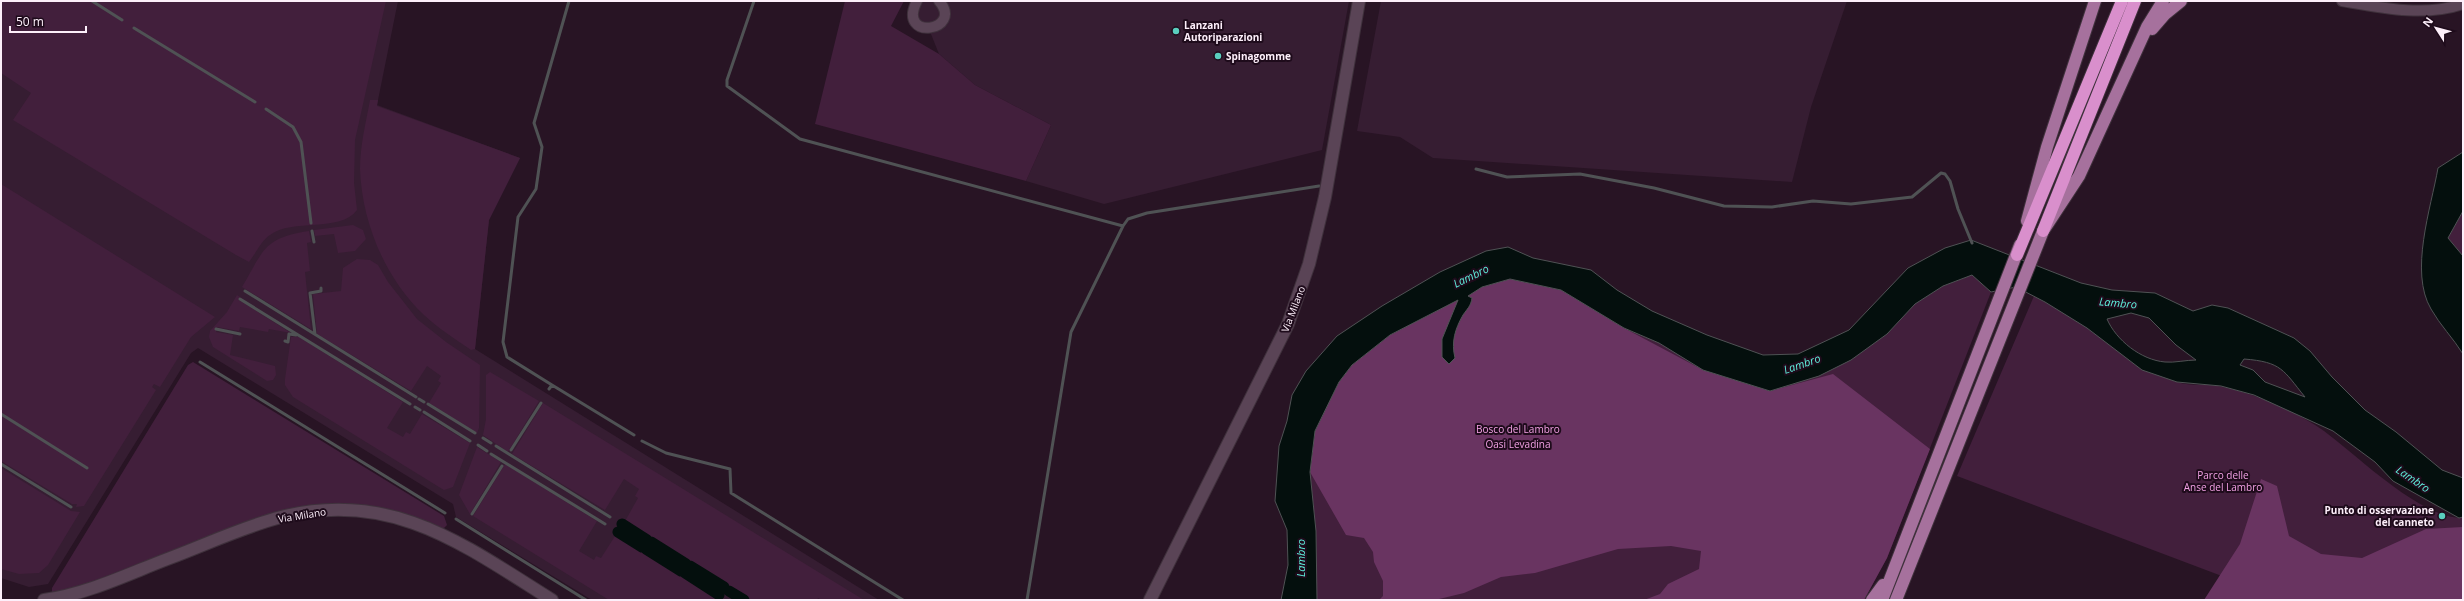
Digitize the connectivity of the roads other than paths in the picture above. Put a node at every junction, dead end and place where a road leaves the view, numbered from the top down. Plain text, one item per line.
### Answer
1 (917, 1) edge
2 (939, 1) edge
3 (1359, 1) edge
4 (2095, 1) edge
5 (2163, 1) edge
6 (2181, 1) edge
7 (2342, 1) edge
8 (2128, 3) edge
9 (2463, 4) edge
10 (2121, 84) junction
11 (2044, 231) junction
12 (2017, 255) junction
13 (1893, 571) junction
14 (1152, 597) edge
15 (44, 600) edge
16 (552, 600) edge
17 (1872, 600) edge
18 (1882, 600) edge
19 (1896, 600) edge

1 - 2 street
3 - 14 street, Via Milano
4 - 12 main road
5 - 10 main road
6 - 10 main road
7 - 9 street
8 - 11 highway
8 - 12 highway
10 - 11 main road
11 - 19 main road
12 - 13 main road
13 - 17 main road
13 - 18 main road
15 - 16 street, Via Milano

